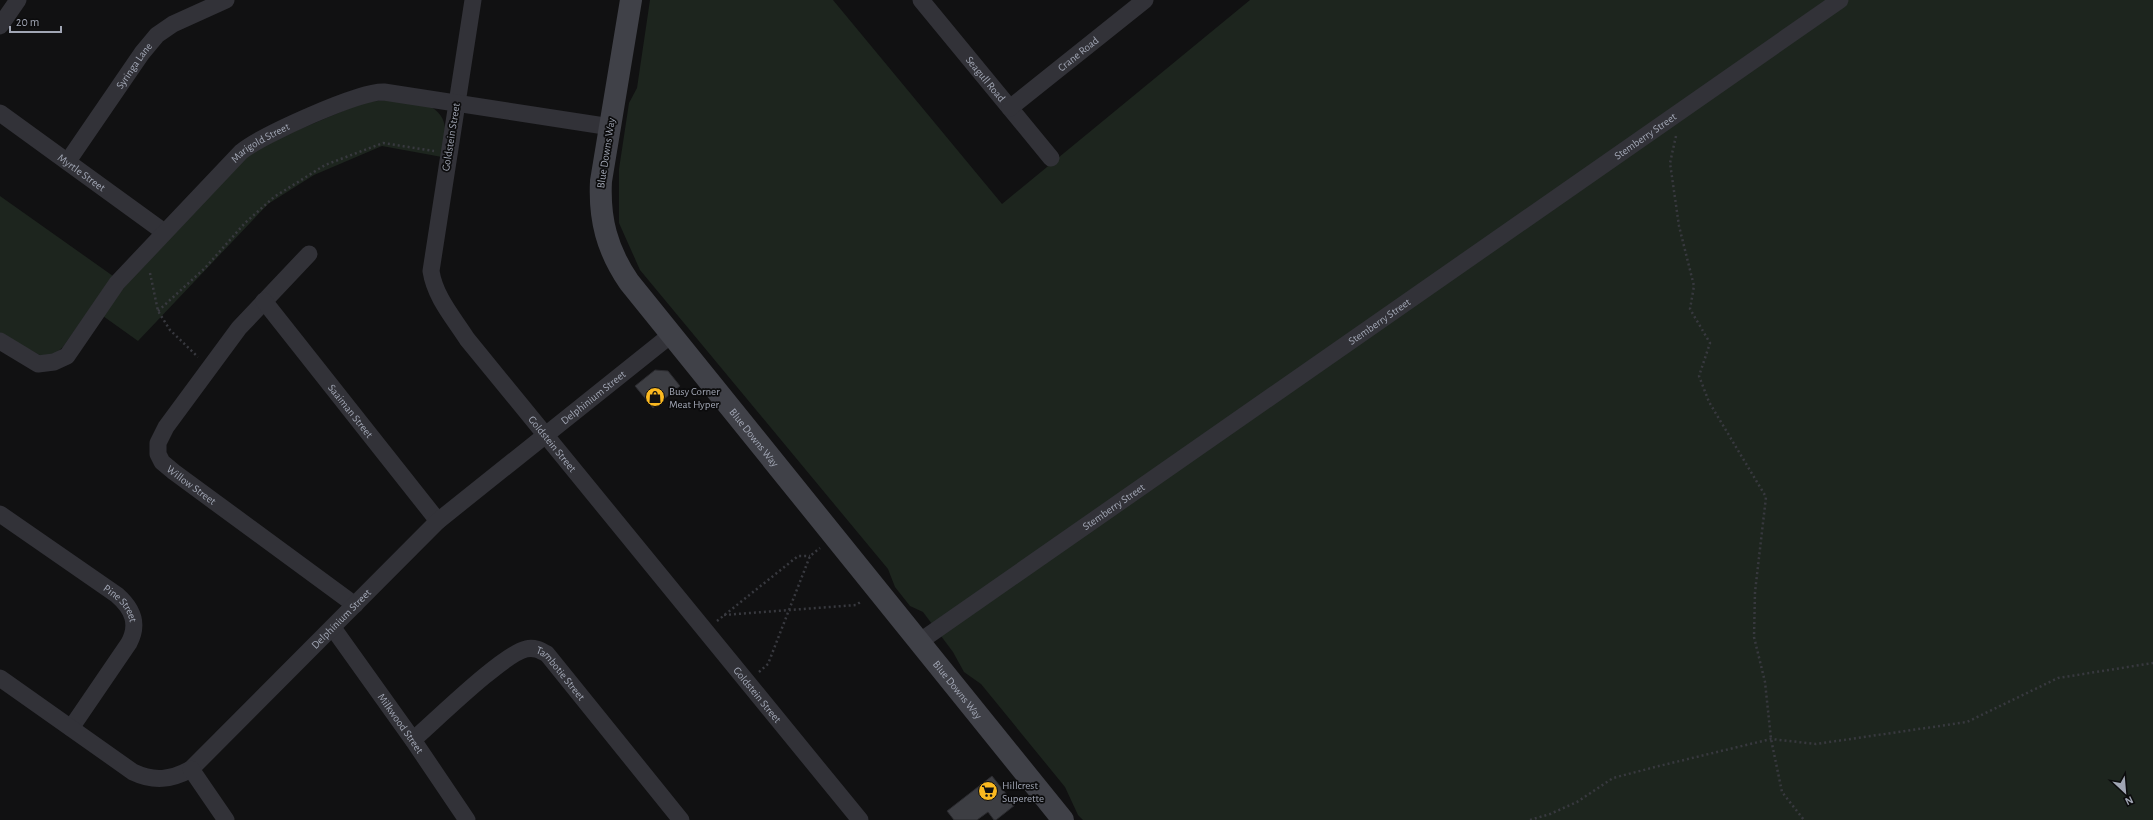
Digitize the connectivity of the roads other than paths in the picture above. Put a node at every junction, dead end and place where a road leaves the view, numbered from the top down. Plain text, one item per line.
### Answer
1 (18, 0) edge
2 (226, 0) edge
3 (473, 0) edge
4 (631, 0) edge
5 (921, 0) edge
6 (1146, 0) edge
7 (1840, 0) edge
8 (0, 26) edge
9 (456, 104) junction
10 (1010, 108) junction
11 (0, 113) edge
12 (611, 127) junction
13 (1051, 158) dead end
14 (68, 160) junction
15 (164, 232) junction
16 (309, 254) dead end
17 (264, 301) junction
18 (672, 334) junction
19 (0, 341) edge
20 (546, 436) junction
21 (0, 514) edge
22 (438, 521) junction
23 (355, 605) junction
24 (333, 628) junction
25 (919, 642) junction
26 (0, 678) edge
27 (71, 728) junction
28 (413, 740) junction
29 (191, 769) junction
30 (226, 820) edge
31 (467, 820) edge
32 (681, 820) edge
33 (860, 820) edge
34 (1063, 820) edge

1 - 8 street
2 - 14 street, Syringa Lane
3 - 9 street, Goldstein Street
4 - 12 street, Blue Downs Way
5 - 10 street, Seagull Road
6 - 10 street, Crane Road
7 - 25 street, Stemberry Street
9 - 12 street, Marigold Street
9 - 15 street, Marigold Street
9 - 20 street, Goldstein Street
10 - 13 street, Seagull Road
11 - 14 street, Myrtle Street
12 - 18 street, Blue Downs Way
14 - 15 street, Myrtle Street
15 - 19 street, Marigold Street
16 - 17 street, Willow Street
17 - 22 street, Saaiman Street
17 - 23 street, Willow Street
18 - 20 street, Delphinium Street
18 - 25 street, Blue Downs Way
20 - 22 street, Delphinium Street
20 - 33 street, Goldstein Street
21 - 27 street, Pine Street
22 - 23 street, Delphinium Street
23 - 24 street, Delphinium Street
24 - 28 street, Milkwood Street
24 - 29 street, Delphinium Street
25 - 34 street, Blue Downs Way
26 - 27 street, Delphinium Street
27 - 29 street, Delphinium Street
28 - 31 street, Milkwood Street
28 - 32 street, Tambotie Street
29 - 30 street

